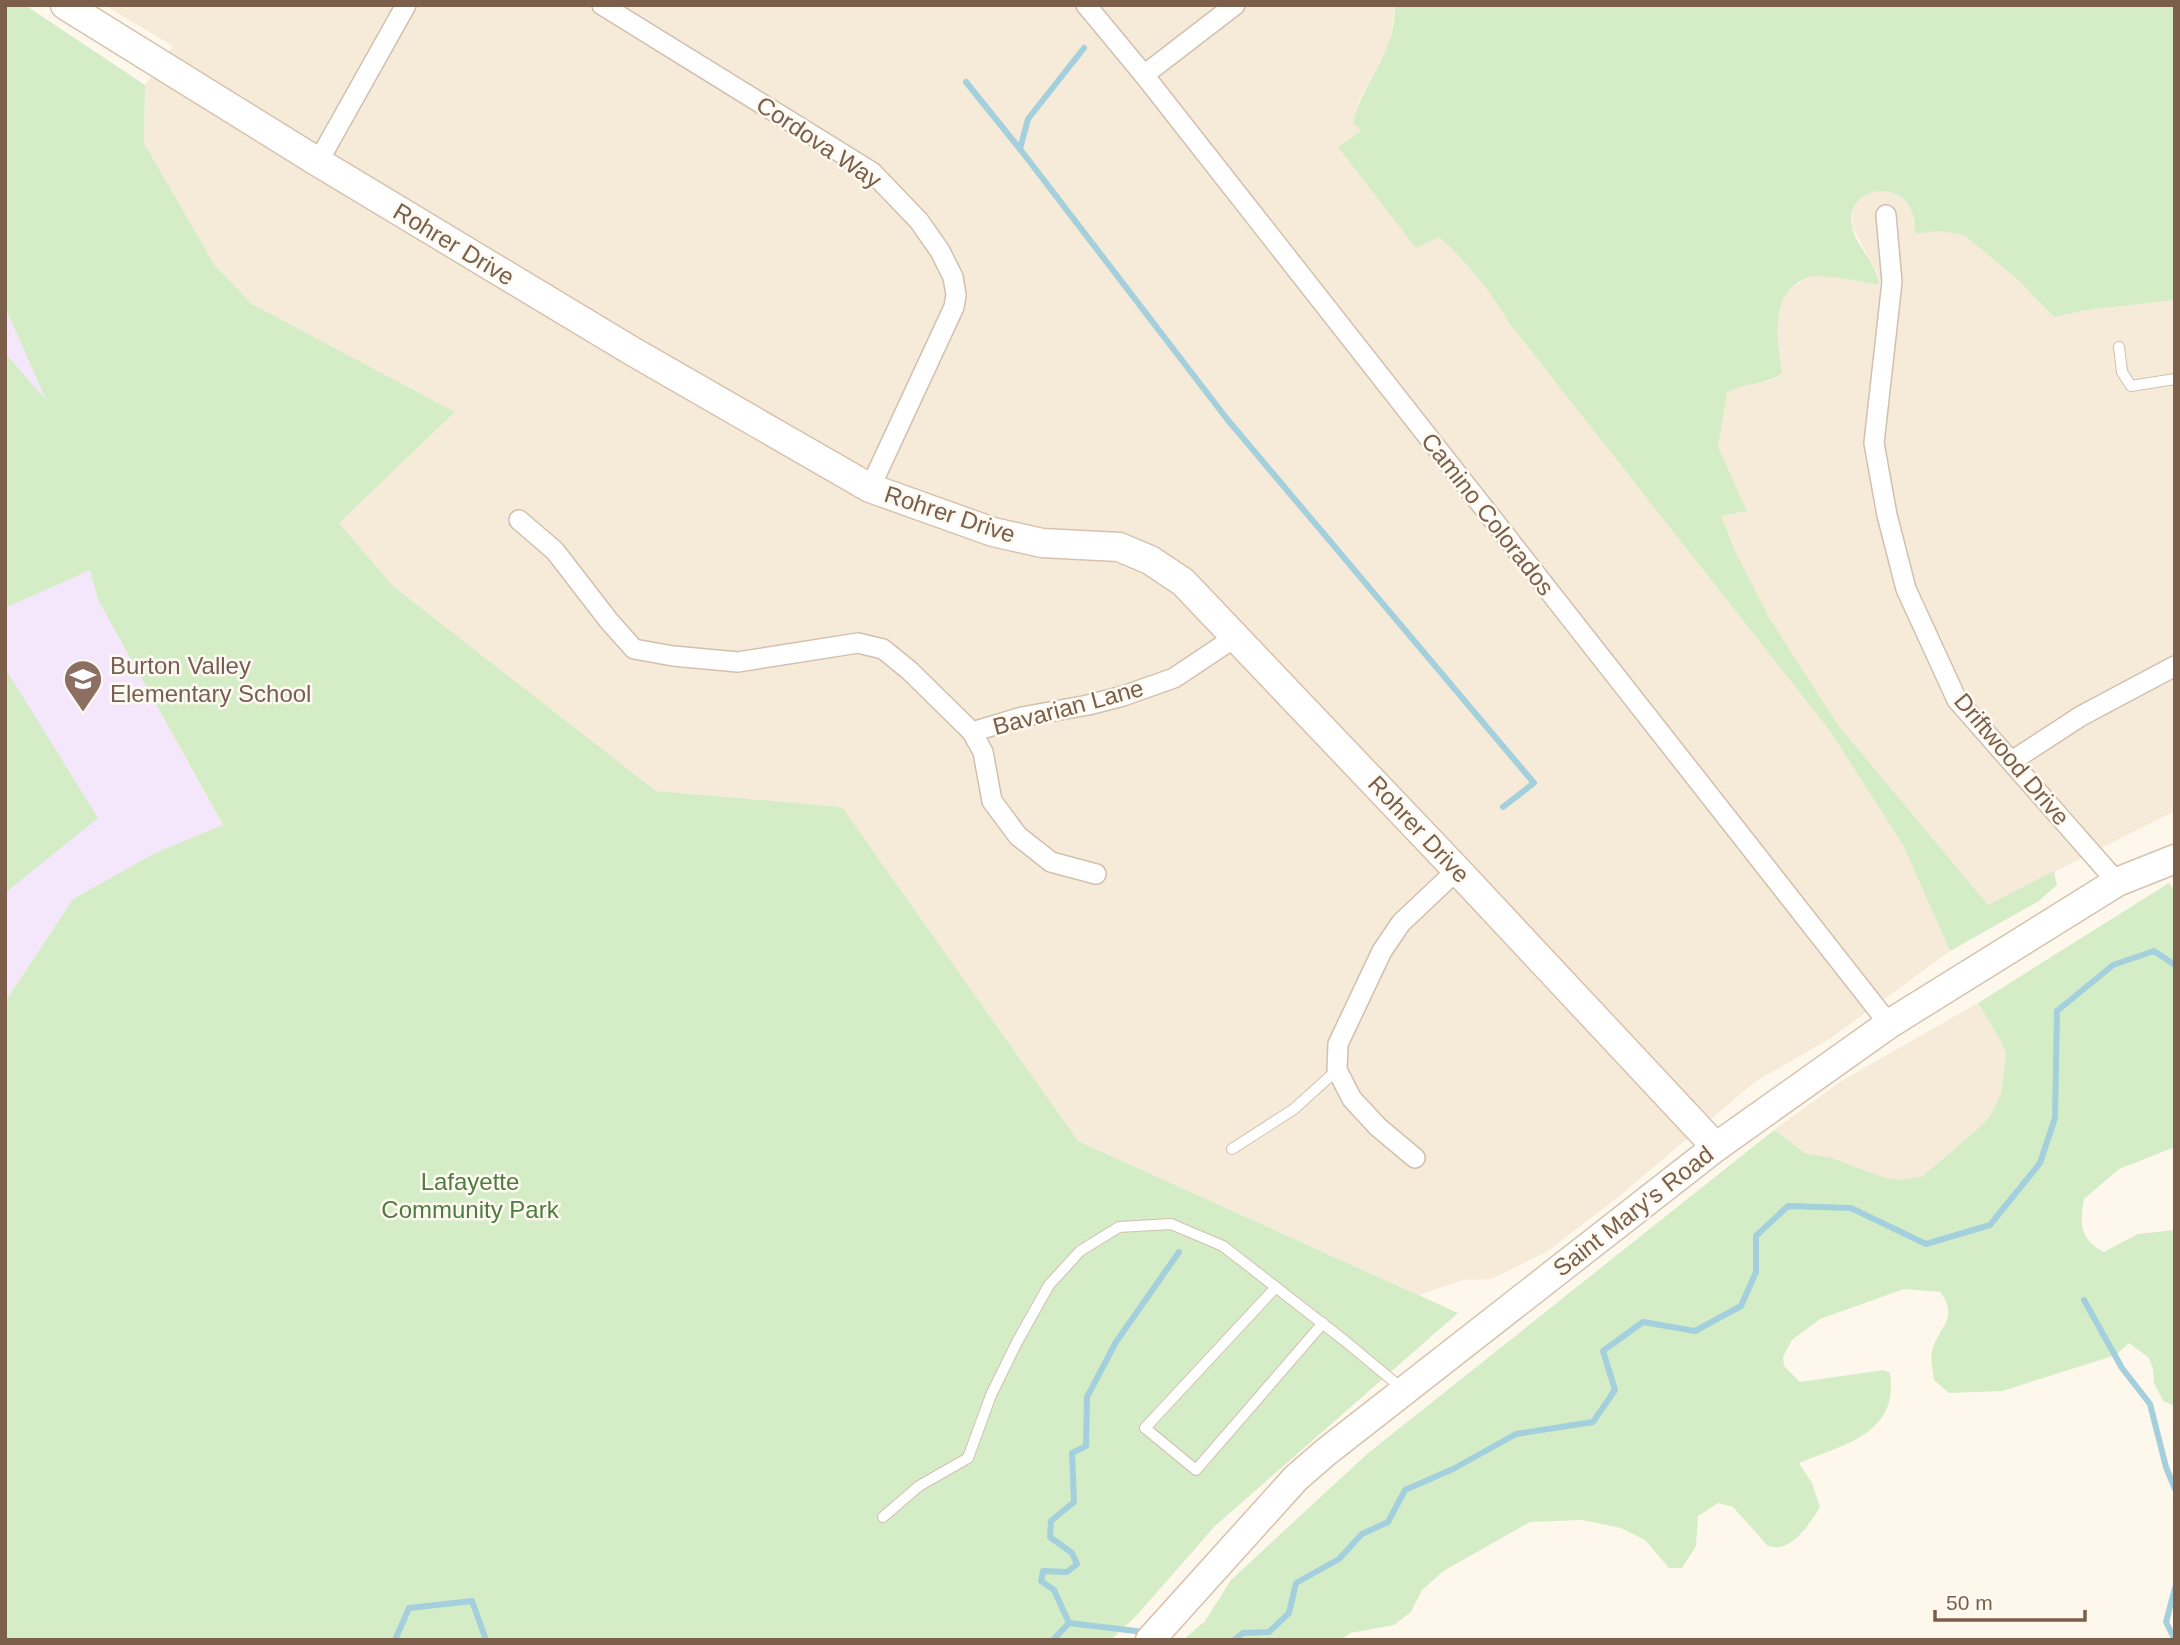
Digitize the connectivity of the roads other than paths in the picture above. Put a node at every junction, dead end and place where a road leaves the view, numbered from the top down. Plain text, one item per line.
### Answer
1 (406, 5) edge
2 (602, 5) edge
3 (1086, 5) edge
4 (1235, 5) edge
5 (79, 10) edge
6 (1144, 75) junction
7 (318, 162) junction
8 (1886, 215) dead end
9 (2119, 348) dead end
10 (2175, 379) edge
11 (870, 488) junction
12 (519, 520) dead end
13 (1237, 636) junction
14 (2175, 666) edge
15 (972, 732) junction
16 (2012, 761) junction
17 (2175, 859) edge
18 (1457, 870) junction
19 (1096, 874) dead end
20 (2117, 882) junction
21 (1889, 1024) junction
22 (1337, 1070) junction
23 (1716, 1147) junction
24 (1232, 1149) dead end
25 (1415, 1157) dead end
26 (1276, 1287) junction
27 (1323, 1323) junction
28 (1404, 1390) junction
29 (883, 1517) dead end
30 (1150, 1640) edge

1 - 7 street
2 - 11 street, Cordova Way
3 - 6 street, Camino Colorados
4 - 6 street
5 - 7 street, Rohrer Drive
6 - 21 street, Camino Colorados
7 - 11 street, Rohrer Drive
8 - 16 street, Driftwood Drive
9 - 10 lane
11 - 13 street, Rohrer Drive
12 - 15 street, Bavarian Lane
13 - 15 street, Bavarian Lane
13 - 18 street, Rohrer Drive
14 - 16 street
15 - 19 street
16 - 20 street, Driftwood Drive
17 - 20 street, Saint Mary's Road
18 - 22 street
18 - 23 street, Rohrer Drive
20 - 21 street, Saint Mary's Road
21 - 23 street, Saint Mary's Road
22 - 24 lane
22 - 25 street
23 - 28 street, Saint Mary's Road
26 - 27 lane
26 - 27 lane
26 - 29 lane
27 - 28 lane
28 - 30 street, Saint Mary's Road

